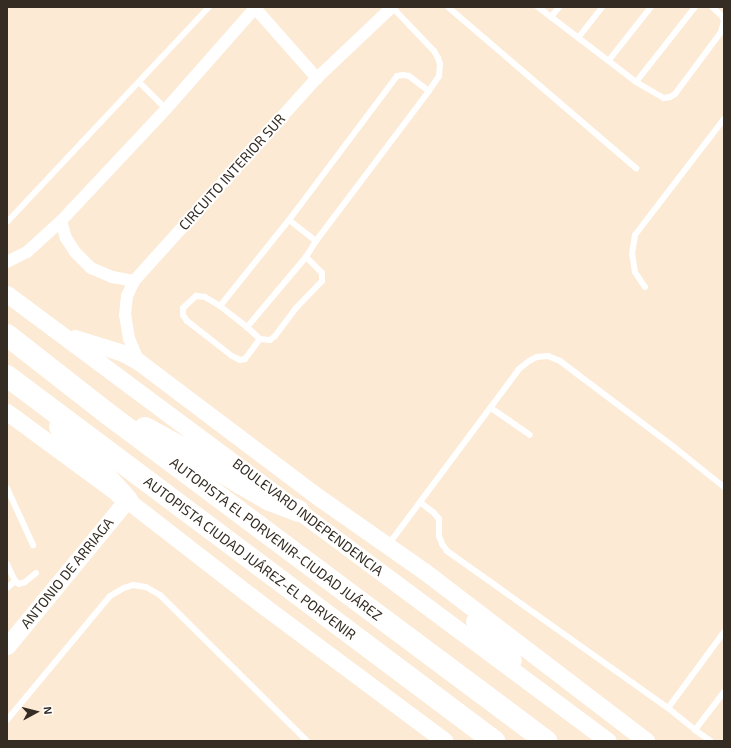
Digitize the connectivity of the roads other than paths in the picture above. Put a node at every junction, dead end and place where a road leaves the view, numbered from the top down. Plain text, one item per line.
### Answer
1 (209, 7) edge
2 (392, 7) edge
3 (448, 7) edge
4 (538, 7) edge
5 (558, 7) edge
6 (602, 7) edge
7 (651, 7) edge
8 (695, 7) edge
9 (712, 7) edge
10 (255, 8) edge
11 (551, 17) junction
12 (578, 38) junction
13 (609, 60) junction
14 (317, 78) junction
15 (139, 82) junction
16 (636, 82) junction
17 (430, 91) junction
18 (166, 109) junction
19 (724, 119) edge
20 (636, 168) dead end
21 (289, 220) junction
22 (61, 221) junction
23 (7, 222) edge
24 (316, 241) junction
25 (306, 257) junction
26 (7, 262) edge
27 (134, 281) junction
28 (645, 287) dead end
29 (7, 294) edge
30 (220, 306) junction
31 (247, 326) junction
32 (7, 335) edge
33 (63, 335) junction
34 (260, 339) junction
35 (139, 362) junction
36 (15, 381) edge
37 (491, 408) junction
38 (7, 412) edge
39 (108, 414) junction
40 (530, 435) dead end
41 (724, 487) edge
42 (7, 488) edge
43 (127, 500) junction
44 (420, 502) junction
45 (298, 511) junction
46 (33, 545) dead end
47 (388, 545) junction
48 (7, 564) edge
49 (424, 571) junction
50 (36, 572) dead end
51 (15, 581) junction
52 (7, 588) edge
53 (724, 632) edge
54 (7, 646) edge
55 (724, 692) edge
56 (556, 702) junction
57 (668, 708) junction
58 (7, 720) edge
59 (695, 730) junction
60 (307, 741) edge
61 (445, 741) edge
62 (494, 741) edge
63 (546, 741) edge
64 (608, 741) edge
65 (646, 741) edge
66 (711, 741) edge

1 - 15 lane
2 - 14 street, CIRCUITO INTERIOR SUR
2 - 17 lane
3 - 20 lane
4 - 11 lane
5 - 11 lane
6 - 12 lane
7 - 13 lane
8 - 16 lane
9 - 16 lane
10 - 14 street
10 - 18 street
11 - 12 lane
12 - 13 lane
13 - 16 lane
14 - 27 street, CIRCUITO INTERIOR SUR
15 - 18 lane
15 - 23 lane
17 - 21 lane
17 - 24 lane
18 - 22 street
19 - 28 lane
21 - 24 lane
21 - 30 lane
22 - 26 street
22 - 27 street
24 - 25 lane
25 - 31 lane
25 - 34 lane
27 - 35 street, CIRCUITO INTERIOR SUR
29 - 33 main road, BOULEVARD INDEPENDENCIA
30 - 31 lane
30 - 34 lane
31 - 34 lane
32 - 39 highway, AUTOPISTA EL PORVENIR-CIUDAD JUÁREZ
33 - 35 main road
33 - 45 main road, BOULEVARD INDEPENDENCIA
35 - 47 main road
36 - 43 highway
36 - 62 highway, AUTOPISTA CIUDAD JUÁREZ-EL PORVENIR
37 - 40 lane
37 - 41 lane
37 - 44 lane
38 - 43 main road
39 - 45 highway
39 - 63 highway, AUTOPISTA EL PORVENIR-CIUDAD JUÁREZ
42 - 46 lane
43 - 54 main road, ANTONIO DE ARRIAGA
43 - 61 main road
44 - 47 lane
44 - 57 lane
45 - 56 main road, BOULEVARD INDEPENDENCIA
47 - 49 main road
48 - 51 lane
49 - 56 main road
49 - 65 main road
50 - 51 lane
51 - 52 lane
53 - 57 lane
55 - 59 lane
56 - 64 main road, BOULEVARD INDEPENDENCIA
57 - 59 lane
58 - 60 lane
59 - 66 lane

